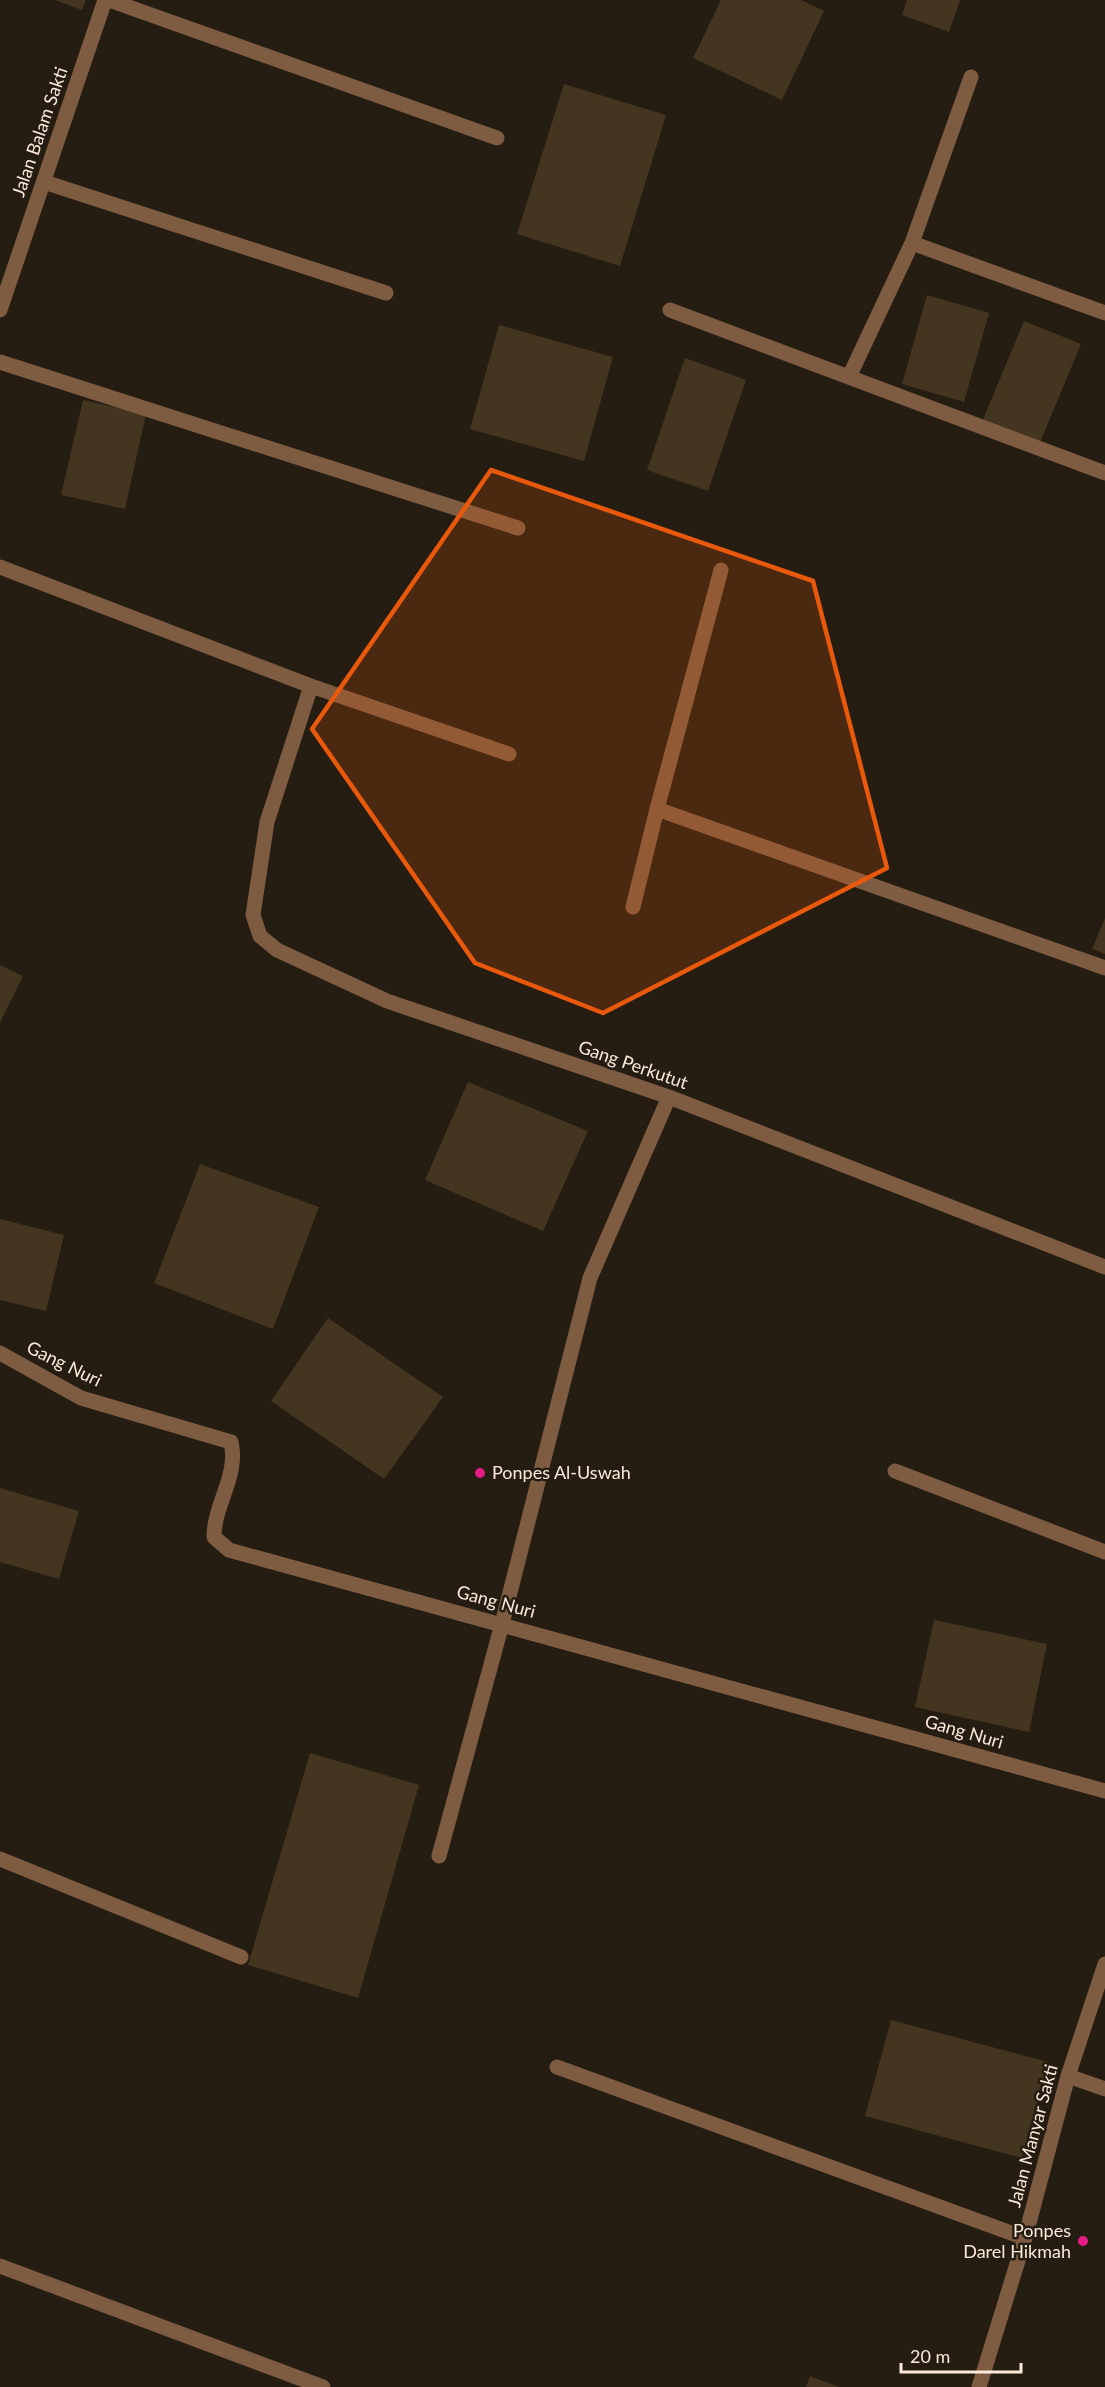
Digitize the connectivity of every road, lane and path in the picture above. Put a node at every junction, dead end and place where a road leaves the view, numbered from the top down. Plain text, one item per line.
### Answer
1 (107, 0) edge
2 (970, 77) dead end
3 (497, 138) dead end
4 (44, 182) junction
5 (912, 243) junction
6 (386, 293) dead end
7 (0, 310) edge
8 (670, 310) dead end
9 (1105, 313) edge
10 (0, 362) edge
11 (849, 377) junction
12 (1105, 473) edge
13 (518, 528) dead end
14 (0, 567) edge
15 (721, 570) dead end
16 (311, 686) junction
17 (509, 754) dead end
18 (657, 809) junction
19 (633, 907) dead end
20 (1105, 968) edge
21 (669, 1097) junction
22 (1105, 1267) edge
23 (0, 1353) edge
24 (895, 1471) dead end
25 (1105, 1552) edge
26 (502, 1624) junction
27 (1105, 1791) edge
28 (439, 1856) dead end
29 (0, 1859) edge
30 (241, 1957) dead end
31 (1105, 1964) edge
32 (557, 2067) dead end
33 (1068, 2076) junction
34 (1105, 2089) edge
35 (1025, 2238) junction
36 (0, 2266) edge
37 (323, 2387) edge
38 (979, 2387) edge

1 - 3 street
1 - 4 street, Jalan Balam Sakti
2 - 5 street
4 - 6 street
4 - 7 street, Jalan Balam Sakti
5 - 9 street
5 - 11 street
8 - 11 street
10 - 13 street
11 - 12 street
14 - 16 street
15 - 18 street
16 - 17 street
16 - 21 street, Gang Perkutut
18 - 19 street
18 - 20 street
21 - 22 street, Gang Perkutut
21 - 26 street
23 - 26 street, Gang Nuri
24 - 25 street
26 - 27 street, Gang Nuri
26 - 28 street
29 - 30 street
31 - 33 street, Jalan Manyar Sakti
32 - 35 street
33 - 34 street
33 - 35 street, Jalan Manyar Sakti
35 - 38 street, Jalan Manyar Sakti
36 - 37 street

